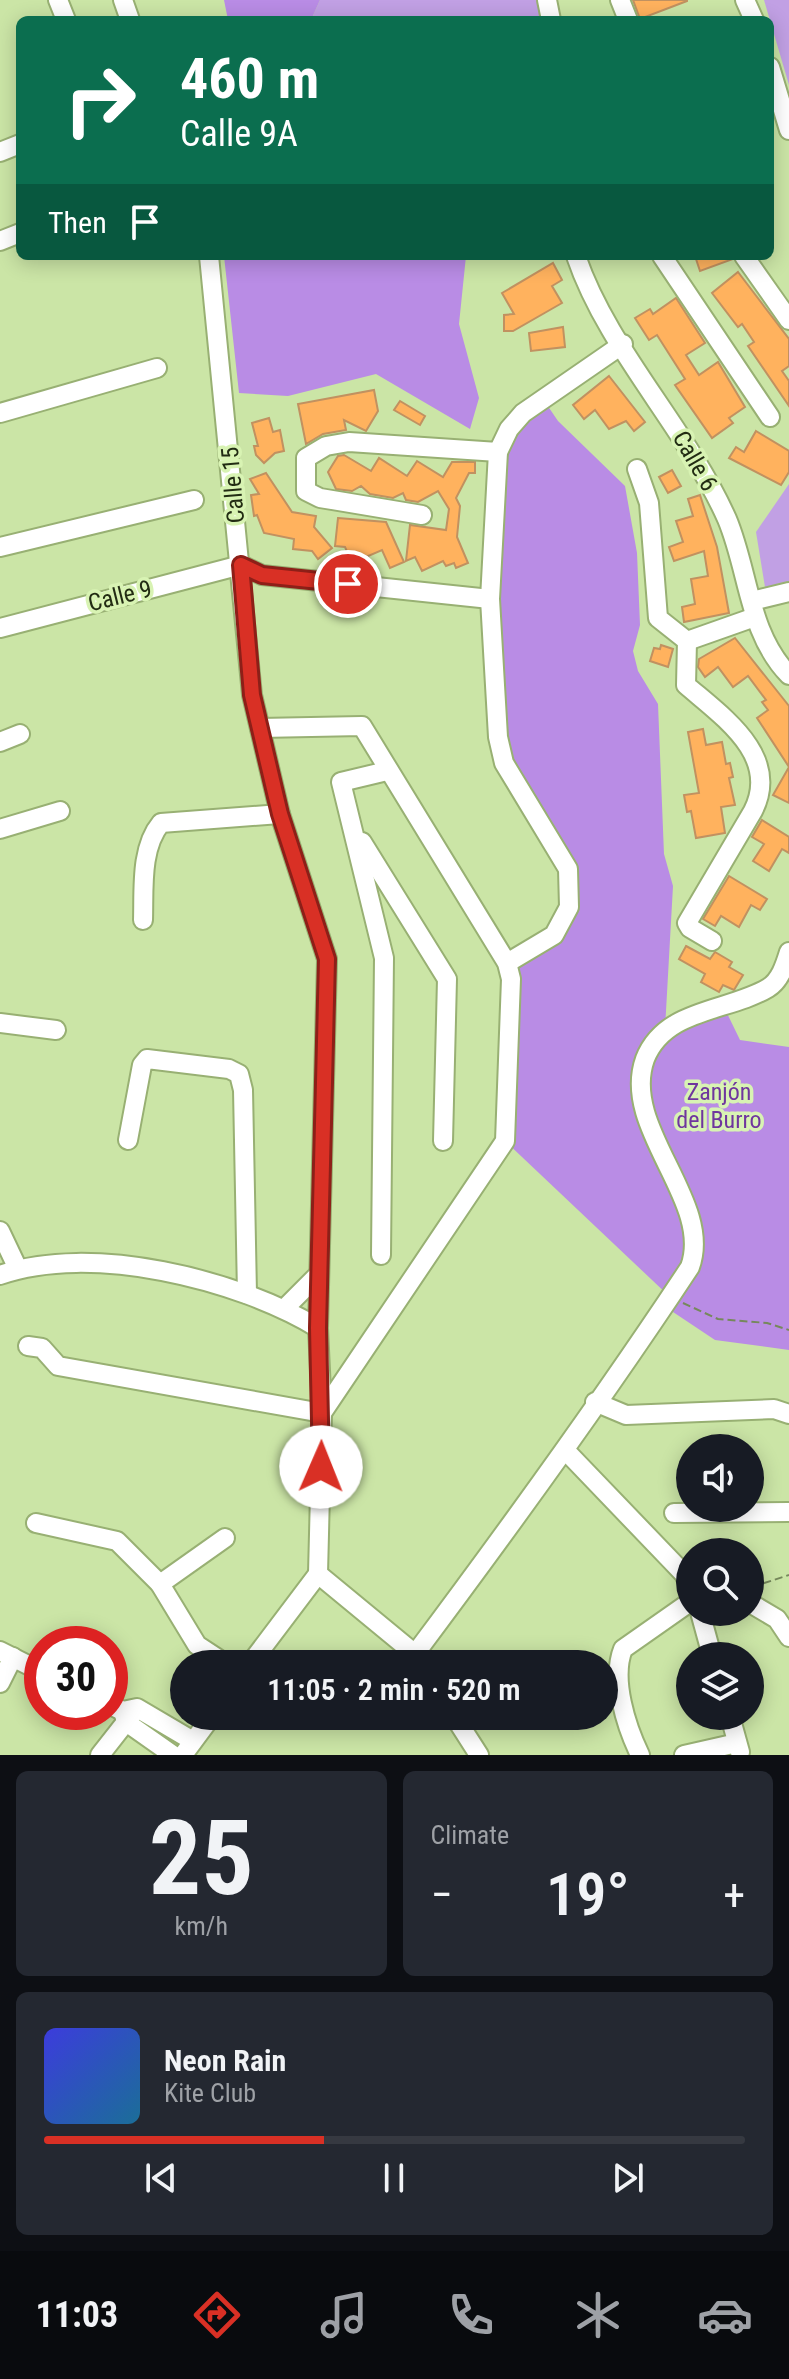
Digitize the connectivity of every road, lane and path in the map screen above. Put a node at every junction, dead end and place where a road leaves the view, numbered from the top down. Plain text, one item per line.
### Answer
1 (774, 80) edge
2 (789, 130) edge
3 (209, 260) edge
4 (577, 260) edge
5 (665, 260) edge
6 (747, 260) edge
7 (789, 320) edge
8 (623, 344) junction
9 (157, 368) dead end
10 (0, 413) edge
11 (770, 417) dead end
12 (498, 452) junction
13 (637, 469) dead end
14 (194, 500) dead end
15 (422, 515) dead end
16 (0, 547) edge
17 (241, 565) junction
18 (789, 592) edge
19 (490, 599) junction
20 (753, 609) junction
21 (0, 628) edge
22 (687, 641) junction
23 (789, 675) edge
24 (260, 728) junction
25 (20, 734) dead end
26 (0, 742) edge
27 (387, 771) junction
28 (60, 811) dead end
29 (280, 814) junction
30 (0, 829) edge
31 (354, 830) junction
32 (143, 920) dead end
33 (712, 941) dead end
34 (789, 952) edge
35 (507, 963) junction
36 (0, 1023) edge
37 (56, 1030) dead end
38 (128, 1140) dead end
39 (443, 1141) dead end
40 (0, 1231) edge
41 (381, 1255) dead end
42 (9, 1272) edge
43 (319, 1274) junction
44 (247, 1294) junction
45 (670, 1298) junction
46 (285, 1308) junction
47 (318, 1328) junction
48 (789, 1330) edge
49 (28, 1346) dead end
50 (595, 1402) junction
51 (322, 1413) junction
52 (789, 1414) edge
53 (566, 1451) junction
54 (789, 1512) edge
55 (674, 1513) dead end
56 (36, 1523) dead end
57 (225, 1538) dead end
58 (676, 1566) edge
59 (318, 1574) junction
60 (789, 1575) edge
61 (764, 1583) edge
62 (160, 1584) junction
63 (764, 1611) edge
64 (676, 1612) edge
65 (789, 1637) edge
66 (205, 1650) edge
67 (261, 1650) edge
68 (407, 1650) edge
69 (424, 1650) edge
70 (7, 1654) edge
71 (0, 1683) edge
72 (128, 1712) edge
73 (128, 1714) edge
74 (114, 1730) edge
75 (199, 1730) edge
76 (463, 1730) edge
77 (739, 1749) edge
78 (180, 1751) edge
79 (100, 1755) edge
80 (479, 1755) edge
81 (640, 1755) edge
82 (684, 1755) edge

1 - 2 street
3 - 17 street, Calle 15
4 - 8 street, Calle 6
5 - 11 street
6 - 7 street
8 - 12 street
8 - 20 street, Calle 6
9 - 10 street
12 - 15 street
12 - 19 street
13 - 22 street
14 - 16 street
17 - 19 street
17 - 21 street, Calle 9
17 - 24 street, Calle 15
18 - 20 street
19 - 35 street
20 - 22 street
20 - 23 street, Calle 6
22 - 33 street
24 - 27 street
24 - 29 street, Calle 15
25 - 26 street
27 - 31 street
27 - 35 street
28 - 30 street
29 - 32 street
29 - 43 street, Calle 15
31 - 39 street
31 - 41 street
34 - 45 street
35 - 51 street
36 - 37 street
38 - 44 street
40 - 42 street
42 - 44 street
43 - 46 street
43 - 47 street, Calle 15
44 - 46 street
45 - 48 path
45 - 50 street
46 - 47 street
47 - 51 street, Calle 15
49 - 51 street
50 - 52 street
50 - 53 street
51 - 59 street, Calle 15
53 - 58 street
53 - 69 street
54 - 55 street
56 - 62 street
57 - 62 street
59 - 67 street
59 - 68 street
60 - 61 path
62 - 66 street
63 - 65 street
64 - 81 street
70 - 71 street
72 - 78 street
73 - 78 street
74 - 79 street
75 - 78 street
76 - 80 street
77 - 82 street

